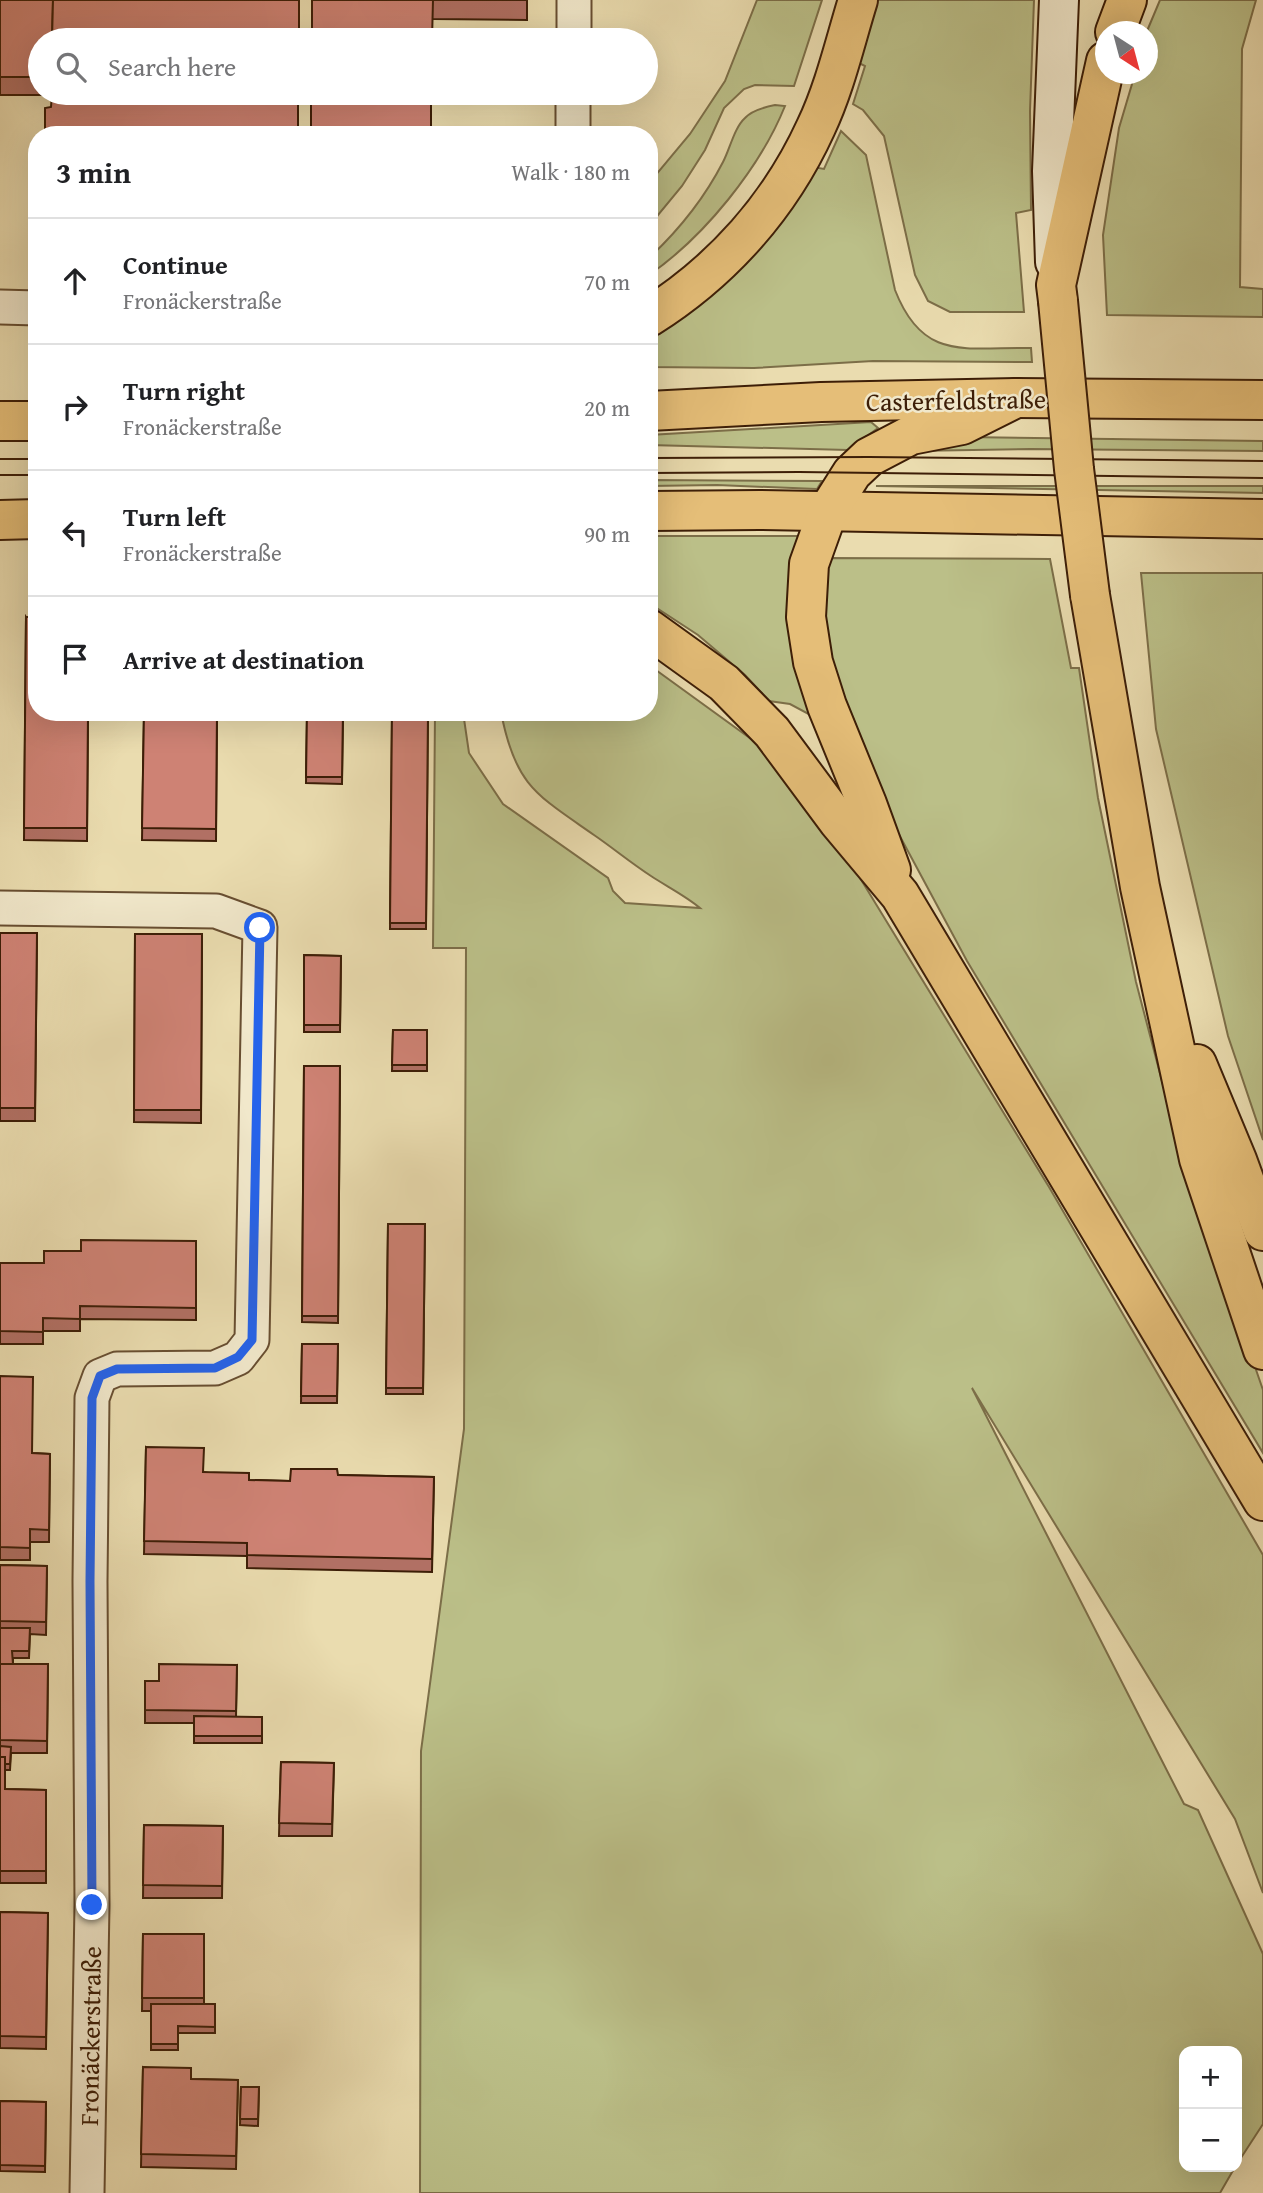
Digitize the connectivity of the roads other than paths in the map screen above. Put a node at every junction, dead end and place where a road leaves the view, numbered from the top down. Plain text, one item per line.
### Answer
1 (574, 0) edge
2 (858, 0) edge
3 (1059, 0) edge
4 (1126, 0) edge
5 (1119, 21) edge
6 (574, 28) edge
7 (1100, 84) edge
8 (573, 105) edge
9 (573, 126) edge
10 (1057, 293) junction
11 (0, 307) edge
12 (28, 308) edge
13 (658, 311) edge
14 (1016, 398) junction
15 (1263, 400) edge
16 (658, 411) edge
17 (0, 421) edge
18 (28, 421) edge
19 (658, 511) edge
20 (828, 511) junction
21 (28, 519) edge
22 (1263, 519) edge
23 (0, 520) edge
24 (658, 635) edge
25 (900, 895) junction
26 (0, 908) edge
27 (1162, 982) junction
28 (1263, 1231) edge
29 (1263, 1350) edge
30 (1263, 1502) edge
31 (87, 2193) edge

1 - 6 street
2 - 13 main road
3 - 10 street
4 - 5 main road
7 - 10 main road
8 - 9 street
10 - 27 main road, bridge
11 - 12 street
14 - 15 main road, Casterfeldstraße
14 - 16 main road, Casterfeldstraße
14 - 20 main road
17 - 18 main road
19 - 20 main road
20 - 22 main road
20 - 25 main road
21 - 23 main road
24 - 25 main road
25 - 30 main road
26 - 31 street, Fronäckerstraße
27 - 28 main road
27 - 29 main road

